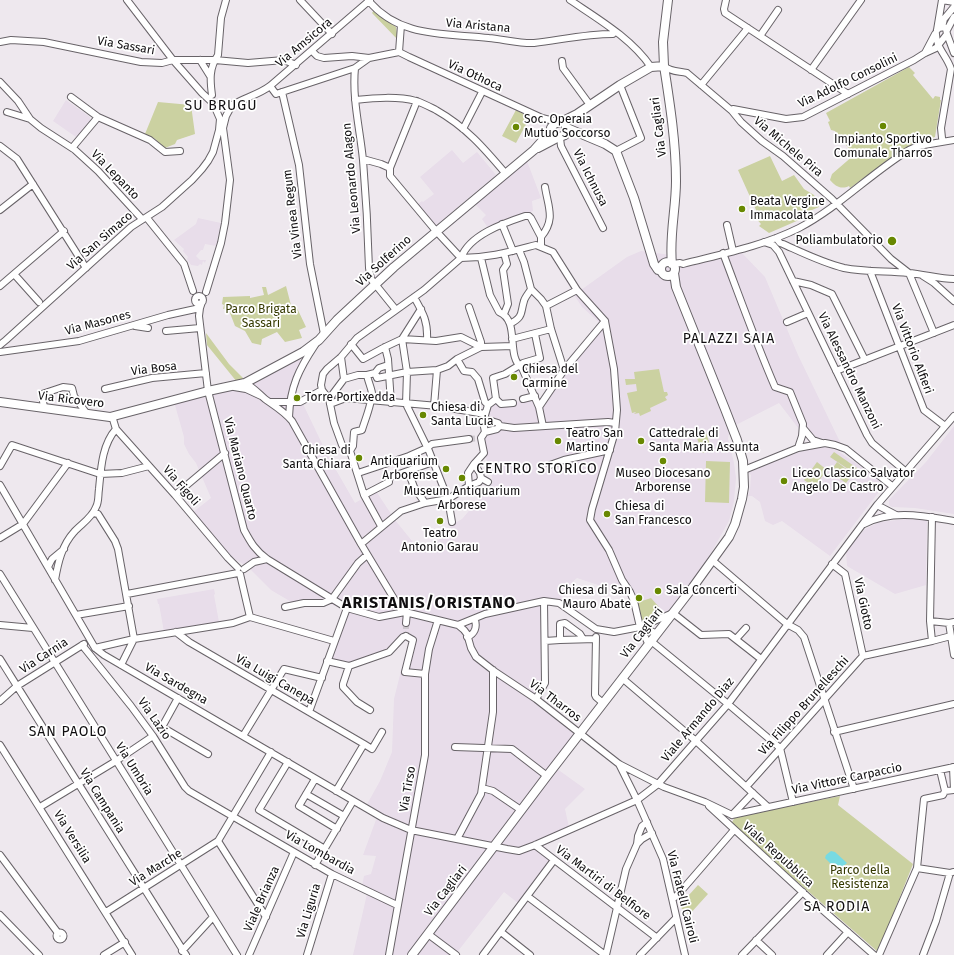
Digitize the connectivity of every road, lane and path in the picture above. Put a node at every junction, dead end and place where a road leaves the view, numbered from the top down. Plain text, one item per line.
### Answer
1 (127, 0) edge
2 (226, 0) edge
3 (300, 0) edge
4 (369, 0) edge
5 (570, 0) edge
6 (668, 0) edge
7 (726, 0) edge
8 (861, 0) edge
9 (942, 0) edge
10 (577, 2) edge
11 (954, 2) edge
12 (954, 7) edge
13 (778, 10) dead end
14 (954, 17) edge
15 (604, 24) junction
16 (401, 25) junction
17 (748, 28) junction
18 (941, 31) junction
19 (615, 32) junction
20 (332, 34) junction
21 (594, 34) junction
22 (760, 36) junction
23 (0, 42) edge
24 (938, 46) junction
25 (312, 51) junction
26 (399, 52) junction
27 (925, 53) junction
28 (954, 53) edge
29 (369, 58) junction
30 (173, 60) junction
31 (200, 60) junction
32 (214, 60) junction
33 (562, 61) dead end
34 (296, 65) junction
35 (664, 66) junction
36 (651, 67) junction
37 (355, 68) junction
38 (811, 70) junction
39 (210, 76) junction
40 (952, 81) edge
41 (0, 82) edge
42 (701, 85) junction
43 (270, 86) junction
44 (620, 86) junction
45 (282, 92) junction
46 (482, 92) junction
47 (848, 94) junction
48 (212, 95) dead end
49 (71, 97) dead end
50 (355, 100) junction
51 (416, 101) junction
52 (590, 105) junction
53 (732, 111) junction
54 (7, 112) dead end
55 (222, 116) junction
56 (98, 117) junction
57 (542, 118) junction
58 (30, 119) junction
59 (563, 125) junction
60 (463, 129) junction
61 (551, 129) junction
62 (221, 130) junction
63 (560, 137) junction
64 (589, 138) junction
65 (954, 140) edge
66 (943, 141) junction
67 (0, 146) edge
68 (72, 148) junction
69 (534, 150) junction
70 (180, 151) dead end
71 (616, 151) junction
72 (363, 159) junction
73 (390, 168) junction
74 (506, 174) junction
75 (33, 184) junction
76 (545, 187) dead end
77 (837, 203) junction
78 (0, 210) edge
79 (144, 218) junction
80 (502, 224) junction
81 (727, 225) dead end
82 (603, 228) dead end
83 (64, 231) junction
84 (436, 231) junction
85 (541, 237) junction
86 (776, 238) junction
87 (764, 242) junction
88 (783, 244) junction
89 (541, 246) junction
90 (516, 250) junction
91 (733, 251) junction
92 (779, 252) junction
93 (504, 253) junction
94 (723, 253) junction
95 (461, 258) junction
96 (481, 258) junction
97 (891, 258) junction
98 (86, 268) junction
99 (669, 268) junction
100 (870, 271) junction
101 (896, 272) junction
102 (909, 273) junction
103 (14, 274) junction
104 (921, 275) junction
105 (944, 279) junction
106 (954, 279) edge
107 (793, 281) junction
108 (376, 285) junction
109 (0, 286) edge
110 (531, 289) junction
111 (941, 289) junction
112 (577, 290) junction
113 (414, 297) junction
114 (200, 301) junction
115 (39, 302) dead end
116 (954, 302) edge
117 (546, 306) junction
118 (469, 307) dead end
119 (421, 308) junction
120 (396, 310) junction
121 (808, 313) junction
122 (504, 314) junction
123 (605, 320) junction
124 (787, 322) dead end
125 (510, 324) junction
126 (133, 325) junction
127 (954, 325) edge
128 (148, 328) dead end
129 (200, 328) junction
130 (551, 329) junction
131 (166, 331) dead end
132 (934, 333) junction
133 (535, 334) junction
134 (321, 337) junction
135 (402, 339) junction
136 (512, 339) junction
137 (6, 340) junction
138 (427, 340) junction
139 (351, 344) junction
140 (0, 345) edge
141 (513, 346) junction
142 (385, 347) junction
143 (481, 347) junction
144 (899, 347) junction
145 (2, 351) edge
146 (305, 356) junction
147 (341, 357) junction
148 (457, 360) junction
149 (865, 360) junction
150 (388, 365) junction
151 (519, 366) junction
152 (437, 370) junction
153 (564, 370) junction
154 (836, 371) junction
155 (407, 372) junction
156 (375, 373) junction
157 (206, 374) junction
158 (388, 376) junction
159 (367, 378) junction
160 (344, 379) junction
161 (246, 383) junction
162 (233, 386) junction
163 (105, 389) dead end
164 (322, 390) junction
165 (208, 391) junction
166 (535, 396) junction
167 (264, 398) junction
168 (496, 399) junction
169 (523, 399) dead end
170 (329, 401) junction
171 (372, 401) junction
172 (0, 402) edge
173 (271, 402) junction
174 (289, 403) junction
175 (391, 403) junction
176 (513, 403) dead end
177 (406, 404) junction
178 (488, 405) junction
179 (434, 406) junction
180 (44, 408) junction
181 (539, 408) junction
182 (87, 414) junction
183 (112, 416) junction
184 (485, 416) junction
185 (954, 416) edge
186 (289, 417) junction
187 (615, 423) junction
188 (500, 426) junction
189 (543, 426) junction
190 (945, 426) junction
191 (803, 428) junction
192 (116, 429) junction
193 (483, 435) junction
194 (469, 440) tunnel mouth
195 (822, 444) junction
196 (427, 448) junction
197 (798, 448) junction
198 (610, 450) junction
199 (350, 451) junction
200 (225, 453) junction
201 (433, 462) junction
202 (68, 464) junction
203 (474, 464) junction
204 (550, 465) dead end
205 (0, 466) edge
206 (148, 466) junction
207 (744, 470) junction
208 (408, 471) junction
209 (905, 471) junction
210 (358, 473) junction
211 (100, 474) junction
212 (481, 478) junction
213 (488, 482) dead end
214 (0, 485) edge
215 (469, 486) junction
216 (892, 486) junction
217 (176, 495) junction
218 (364, 495) junction
219 (448, 499) junction
220 (425, 503) junction
221 (877, 505) junction
222 (872, 510) junction
223 (94, 513) junction
224 (896, 515) junction
225 (882, 517) junction
226 (932, 517) junction
227 (954, 521) edge
228 (452, 522) dead end
229 (23, 524) junction
230 (381, 526) junction
231 (861, 526) junction
232 (0, 538) edge
233 (361, 544) junction
234 (256, 550) junction
235 (39, 552) junction
236 (367, 555) junction
237 (58, 557) junction
238 (267, 560) junction
239 (712, 560) junction
240 (254, 562) junction
241 (832, 564) junction
242 (48, 567) junction
243 (240, 571) junction
244 (0, 574) edge
245 (55, 580) junction
246 (127, 594) junction
247 (393, 598) junction
248 (332, 599) junction
249 (544, 601) junction
250 (129, 606) junction
251 (286, 607) dead end
252 (348, 608) junction
253 (406, 612) junction
254 (673, 613) junction
255 (76, 615) junction
256 (388, 616) junction
257 (250, 617) junction
258 (438, 620) junction
259 (474, 620) junction
260 (930, 621) junction
261 (406, 623) tunnel mouth
262 (952, 623) edge
263 (787, 624) junction
264 (0, 625) edge
265 (458, 625) junction
266 (33, 628) junction
267 (640, 628) junction
268 (746, 628) dead end
269 (596, 629) junction
270 (176, 632) junction
271 (467, 636) junction
272 (950, 636) junction
273 (134, 639) junction
274 (583, 639) junction
275 (596, 639) junction
276 (653, 639) junction
277 (560, 640) junction
278 (736, 640) junction
279 (91, 641) junction
280 (334, 641) junction
281 (545, 641) junction
282 (932, 641) junction
283 (82, 645) junction
284 (95, 648) junction
285 (104, 655) junction
286 (954, 655) edge
287 (863, 656) junction
288 (0, 659) edge
289 (761, 659) junction
290 (327, 661) junction
291 (54, 663) junction
292 (96, 663) junction
293 (121, 665) junction
294 (349, 666) junction
295 (493, 670) junction
296 (425, 674) junction
297 (322, 678) junction
298 (622, 678) junction
299 (17, 686) junction
300 (271, 690) junction
301 (178, 698) junction
302 (536, 699) junction
303 (824, 701) junction
304 (0, 702) edge
305 (603, 703) junction
306 (728, 704) junction
307 (954, 704) edge
308 (370, 710) dead end
309 (309, 712) junction
310 (382, 732) dead end
311 (834, 732) junction
312 (580, 734) junction
313 (153, 736) junction
314 (243, 736) junction
315 (696, 741) junction
316 (364, 744) junction
317 (0, 745) edge
318 (455, 747) dead end
319 (487, 748) junction
320 (780, 748) junction
321 (271, 752) junction
322 (208, 754) dead end
323 (116, 761) junction
324 (288, 762) junction
325 (619, 764) junction
326 (953, 767) edge
327 (630, 770) junction
328 (940, 770) junction
329 (624, 775) junction
330 (547, 776) junction
331 (315, 779) junction
332 (78, 784) junction
333 (658, 784) junction
334 (746, 787) junction
335 (482, 788) junction
336 (854, 789) junction
337 (954, 790) edge
338 (189, 791) joint
339 (336, 791) junction
340 (945, 791) junction
341 (753, 793) junction
342 (306, 794) junction
343 (637, 800) junction
344 (353, 801) junction
345 (705, 802) junction
346 (793, 802) junction
347 (741, 806) junction
348 (40, 807) junction
349 (768, 807) junction
350 (521, 810) junction
351 (745, 812) junction
352 (732, 815) junction
353 (344, 816) junction
354 (233, 818) junction
355 (647, 822) junction
356 (726, 822) junction
357 (337, 829) junction
358 (412, 830) junction
359 (734, 830) junction
360 (652, 833) junction
361 (457, 839) junction
362 (218, 841) junction
363 (638, 844) junction
364 (535, 845) junction
365 (495, 847) junction
366 (325, 849) junction
367 (294, 852) junction
368 (0, 855) edge
369 (554, 860) junction
370 (181, 865) junction
371 (315, 865) junction
372 (917, 868) junction
373 (952, 872) edge
374 (332, 874) junction
375 (143, 889) junction
376 (803, 892) junction
377 (527, 896) junction
378 (672, 899) junction
379 (397, 905) junction
380 (616, 908) junction
381 (106, 912) junction
382 (0, 915) edge
383 (266, 916) junction
384 (213, 917) junction
385 (676, 918) junction
386 (501, 932) junction
387 (848, 932) junction
388 (58, 933) dead end
389 (428, 934) junction
390 (657, 938) junction
391 (756, 940) junction
392 (125, 942) junction
393 (184, 953) edge
394 (39, 955) edge
395 (104, 955) edge
396 (132, 955) edge
397 (237, 955) edge
398 (249, 955) edge
399 (307, 955) edge
400 (389, 955) edge
401 (412, 955) edge
402 (456, 955) edge
403 (483, 955) edge
404 (530, 955) edge
405 (605, 955) edge
406 (640, 955) edge
407 (685, 955) edge
408 (742, 955) edge
409 (772, 955) edge
410 (827, 955) edge
411 (874, 955) edge
412 (879, 955) edge
413 (923, 955) edge

1 - 30 street
2 - 32 street
3 - 20 street
4 - 16 street, Via Aristana
4 - 20 street, Via Amsicora
5 - 10 street
6 - 35 main road, Via Cagliari
7 - 17 street
8 - 38 street
9 - 11 street
9 - 18 street
10 - 15 street
12 - 18 street
13 - 22 street
14 - 18 street
15 - 19 street
15 - 21 street
16 - 21 street, Via Aristana
16 - 26 street
17 - 22 street
17 - 42 street
18 - 24 street
18 - 27 street
18 - 28 street
19 - 21 street, Via Aristana
19 - 36 street
20 - 25 street, Via Amsicora
22 - 38 street
23 - 30 street, Via Sassari
24 - 27 street, Via Adolfo Consolini
24 - 40 street
25 - 29 street
25 - 34 street, Via Amsicora
26 - 29 street
26 - 46 street, Via Othoca
27 - 47 street, Via Adolfo Consolini
29 - 37 street
30 - 31 street, Via Sassari
30 - 55 street
31 - 32 street, Via Sassari
31 - 39 street
32 - 34 street, Via Sassari
32 - 39 street
33 - 52 street
34 - 43 street, Via Amsicora
35 - 36 main road
35 - 42 street, Via Michele Pira
35 - 99 main road, Via Cagliari
36 - 44 main road
37 - 45 street
37 - 50 street, Via Leonardo Alagon
38 - 47 street
39 - 48 street
40 - 66 street
41 - 58 street, Via Lepanto
42 - 53 street, Via Michele Pira
43 - 45 street
43 - 55 street, Via Amsicora
44 - 52 main road
44 - 71 street
45 - 134 street, Via Vinea Regum
46 - 57 street, Via Othoca
46 - 60 street
47 - 53 street, Via Adolfo Consolini
49 - 56 street
50 - 51 street
50 - 72 street, Via Leonardo Alagon
51 - 60 street
51 - 73 street
52 - 59 main road
53 - 77 street, Via Michele Pira
54 - 58 street, Via Lepanto
55 - 62 street
56 - 68 street, Via Lepanto
56 - 70 street
57 - 59 street, Via Othoca
57 - 61 street, Via Othoca
58 - 68 street, Via Lepanto
59 - 61 main road
59 - 63 main road
59 - 64 main road, Via Solferino
60 - 74 street
61 - 63 main road
61 - 69 main road, Via Solferino
62 - 79 street, Via San Simaco
62 - 114 street
63 - 64 main road, Via Solferino
63 - 69 main road, Via Solferino
63 - 82 street, Via Ichnusa
64 - 71 main road, Via Solferino
65 - 66 street
66 - 77 street
67 - 75 street
68 - 79 street, Via Lepanto
69 - 74 main road, Via Solferino
71 - 99 main road
72 - 73 street
72 - 108 street, Via Leonardo Alagon
73 - 84 street
74 - 84 main road, Via Solferino
75 - 78 street
75 - 83 street
76 - 85 street
77 - 86 street
77 - 97 street, Via Michele Pira
79 - 98 street, Via San Simaco
79 - 114 street, Via Lepanto
80 - 85 street
80 - 90 street
80 - 95 street
81 - 91 street
83 - 98 street
83 - 103 street
84 - 95 street
84 - 108 main road, Via Solferino
85 - 89 street
86 - 87 street
86 - 88 street
87 - 91 street
87 - 92 street
88 - 92 street
88 - 100 street
89 - 90 street
89 - 112 street
90 - 93 street
90 - 110 street
91 - 94 street
92 - 107 street, Via Alessandro Manzoni
93 - 96 street
93 - 122 street
94 - 99 street
94 - 191 street
95 - 96 street
95 - 113 street
96 - 122 street
97 - 101 street, Via Michele Pira
97 - 102 street, Via Michele Pira
98 - 137 street, Via San Simaco
99 - 207 main road, Via Cagliari
100 - 101 street
100 - 144 street, Via Vittorio Alfieri
101 - 102 street
102 - 104 street
102 - 132 street
103 - 109 street
103 - 115 street
104 - 105 street
104 - 111 street
105 - 106 street
105 - 111 street
107 - 121 street, Via Alessandro Manzoni
107 - 149 street
108 - 120 street, Via Leonardo Alagon
108 - 134 main road, Via Solferino
110 - 117 street
110 - 125 street
111 - 116 street
112 - 117 street
112 - 123 street
113 - 119 street
113 - 120 street
114 - 126 street, Via Masones
114 - 129 street, Via Mariano Quarto
117 - 130 street
118 - 143 street
119 - 135 street
119 - 138 street
120 - 139 street
121 - 124 street, Via Alessandro Manzoni
121 - 154 street, Via Alessandro Manzoni
122 - 125 street
123 - 153 street
123 - 187 street
125 - 136 street
126 - 128 street
126 - 145 street, Via Masones
127 - 132 street
129 - 131 street
129 - 157 street, Via Mariano Quarto
130 - 133 street
130 - 153 street
132 - 144 street
133 - 136 street
133 - 151 street
134 - 146 main road, Via Solferino
135 - 138 street
135 - 142 street
135 - 155 street
136 - 141 street
137 - 140 street, Via San Simaco
137 - 145 street
138 - 143 street
139 - 142 street
139 - 147 street
141 - 143 street
141 - 151 street
142 - 150 street
143 - 148 street
144 - 149 street
144 - 190 street, Via Vittorio Alfieri
146 - 161 main road, Via Solferino
146 - 174 street
147 - 160 street
147 - 164 street
148 - 152 street
148 - 178 street
149 - 154 street
150 - 156 street
150 - 158 street
151 - 166 street
151 - 168 street
152 - 155 street
152 - 179 street
153 - 181 street
154 - 209 street, Via Alessandro Manzoni
155 - 158 street
155 - 177 street
156 - 158 street
156 - 159 street
157 - 163 street, Via Bosa
157 - 165 street, Via Mariano Quarto
158 - 175 street
159 - 160 street
159 - 171 street
160 - 170 street
161 - 162 main road, Via Solferino
161 - 167 street
162 - 165 main road, Via Ricovero
162 - 167 street
164 - 170 street
164 - 174 street
165 - 183 main road, Via Ricovero
165 - 200 street, Via Mariano Quarto
166 - 169 street
166 - 181 street
167 - 173 street
168 - 176 street
168 - 178 street
170 - 171 street
170 - 199 street
171 - 175 street
171 - 199 street
172 - 180 main road, Via Ricovero
173 - 174 street
173 - 186 street
174 - 186 street
175 - 177 street
177 - 179 street
177 - 196 street
178 - 184 street
179 - 184 street
180 - 182 main road, Via Ricovero
180 - 182 street
181 - 189 street
182 - 183 main road, Via Ricovero
183 - 192 street, Via Figoli
184 - 188 street
184 - 193 street
185 - 190 street
186 - 233 street
187 - 189 street
187 - 198 street
188 - 189 street
188 - 193 street
190 - 209 street
191 - 195 street
191 - 197 street
192 - 206 street, Via Figoli
192 - 211 street
193 - 203 street
194 - 196 street
195 - 197 street
195 - 216 street
196 - 201 street
196 - 210 street
197 - 207 street
198 - 204 street
198 - 267 street
199 - 210 street
200 - 217 street
200 - 234 street, Via Mariano Quarto
201 - 208 street
201 - 219 street
202 - 205 street
202 - 211 street
202 - 229 street
203 - 212 street
203 - 215 street
206 - 211 street
206 - 217 street, Via Figoli
207 - 239 main road, Via Cagliari
208 - 218 street
208 - 220 street
209 - 216 street
210 - 218 street
211 - 223 street
212 - 213 street
212 - 215 street
214 - 229 street, Via Sardegna
215 - 219 street
216 - 221 street
217 - 243 street, Via Figoli
218 - 230 street
219 - 220 street
219 - 228 street
220 - 230 street
221 - 222 street, Viale Armando Diaz
221 - 224 street, Viale Armando Diaz
222 - 225 street
222 - 231 street, Viale Armando Diaz
223 - 237 street
223 - 246 street
224 - 225 street, Viale Armando Diaz
224 - 226 street, Viale Armando Diaz
225 - 231 street, Viale Armando Diaz
226 - 227 street, Viale Armando Diaz
226 - 260 street
229 - 232 street
229 - 235 street, Via Sardegna
230 - 233 street
231 - 241 street, Viale Armando Diaz
233 - 236 street
234 - 238 street
234 - 240 street
235 - 237 street
235 - 242 street, Via Sardegna
236 - 247 street
236 - 248 street
237 - 242 street
237 - 245 street
238 - 240 street
238 - 248 street
239 - 254 main road, Via Cagliari
239 - 263 street
240 - 243 street
241 - 263 street, Viale Armando Diaz
241 - 287 street, Via Giotto
242 - 245 street, Via Sardegna
243 - 246 street
243 - 257 street
244 - 266 street, Via Umbria
245 - 255 street, Via Sardegna
246 - 250 street
247 - 253 street
247 - 256 street
248 - 251 street
248 - 252 street
249 - 259 street
249 - 269 street
249 - 281 street
250 - 255 street
250 - 273 street
252 - 256 street
252 - 280 street
253 - 256 street
253 - 258 street
253 - 261 street
254 - 267 street
254 - 276 main road, Via Cagliari
254 - 278 street
255 - 279 street, Via Sardegna
257 - 270 street
257 - 280 street
258 - 265 street
258 - 296 street, Via Tirso
259 - 265 street
259 - 271 street
260 - 262 street
260 - 282 street
262 - 272 street
263 - 289 street, Viale Armando Diaz
263 - 303 street
264 - 266 street
265 - 271 street
266 - 291 street, Via Umbria
267 - 269 street
267 - 276 street
267 - 276 street
268 - 278 street
269 - 275 street
270 - 273 street
270 - 300 street, Via Luigi Canepa
271 - 295 street, Via Tharros
272 - 282 street, Via Filippo Brunelleschi
272 - 286 street
273 - 284 street
273 - 293 street
274 - 275 street
274 - 277 street
274 - 277 street
275 - 305 street
276 - 298 main road, Via Cagliari
276 - 306 street
277 - 281 street
278 - 289 street
279 - 283 street, Via Carnia
279 - 284 street, Via Sardegna
280 - 290 street
281 - 302 street
282 - 287 street, Via Filippo Brunelleschi
283 - 291 street, Via Carnia
283 - 292 street, Via Lazio
284 - 285 street, Via Sardegna
285 - 292 street
285 - 293 street, Via Sardegna
287 - 303 street, Via Filippo Brunelleschi
288 - 299 street, Via Campania
289 - 306 street, Viale Armando Diaz
290 - 294 street
290 - 297 street
291 - 299 street, Via Carnia
291 - 323 street, Via Umbria
292 - 313 street, Via Lazio
293 - 301 street, Via Sardegna
294 - 296 street
294 - 308 street
295 - 302 street, Via Tharros
295 - 319 street
296 - 358 street, Via Tirso
297 - 300 street
297 - 309 street
298 - 305 main road, Via Cagliari
298 - 315 street
299 - 304 street, Via Carnia
299 - 332 street, Via Campania
300 - 309 street, Via Luigi Canepa
300 - 314 street
301 - 314 street, Via Sardegna
301 - 322 street
302 - 312 street, Via Tharros
303 - 311 street
303 - 320 street, Via Filippo Brunelleschi
305 - 312 main road, Via Cagliari
306 - 315 street, Viale Armando Diaz
306 - 320 street
307 - 311 street
309 - 316 street, Via Luigi Canepa
310 - 316 street
311 - 336 street
312 - 325 street, Via Tharros
312 - 330 main road, Via Cagliari
313 - 323 street
313 - 338 street, Via Lazio
314 - 321 street, Via Sardegna
315 - 333 street, Viale Armando Diaz
315 - 334 street
316 - 339 street
317 - 348 street, Via Versilia
318 - 319 street
319 - 330 street
319 - 335 street
320 - 334 street, Via Filippo Brunelleschi
320 - 346 street
321 - 324 street, Via Sardegna
321 - 354 street
323 - 332 street
323 - 370 street, Via Umbria
324 - 331 street, Via Sardegna
324 - 366 street
325 - 327 street, Via Tharros
325 - 329 street, Via Tharros
326 - 328 street, Via Vittore Carpaccio
326 - 337 street
327 - 329 street
327 - 333 street, Via Tharros
328 - 336 street, Via Vittore Carpaccio
328 - 340 street
329 - 343 street, Via Tharros
330 - 350 main road, Via Cagliari
331 - 339 street, Via Sardegna
331 - 342 street
332 - 348 street
332 - 375 street, Via Campania
333 - 343 street, Viale Armando Diaz
333 - 345 street, Viale Repubblica
334 - 341 street
335 - 350 street
335 - 361 street
336 - 346 street, Via Vittore Carpaccio
337 - 340 street
338 - 354 street, Via Lombardia
339 - 344 street, Via Sardegna
340 - 372 street
341 - 347 street
341 - 349 street
342 - 353 street
342 - 357 street
343 - 355 street, Via Fratelli Cairoli
343 - 364 street, Viale Armando Diaz
344 - 353 street
344 - 358 street, Via Sardegna
345 - 352 street, Viale Repubblica
345 - 356 street, Viale Repubblica
346 - 349 street, Via Vittore Carpaccio
347 - 351 street
347 - 352 street
348 - 381 street, Via Versilia
349 - 351 street, Via Vittore Carpaccio
350 - 365 main road, Via Cagliari
351 - 352 street, Via Vittore Carpaccio
352 - 356 street
353 - 357 street
354 - 362 street
354 - 367 street, Via Lombardia
355 - 360 street, Via Fratelli Cairoli
355 - 363 street
356 - 359 street, Viale Repubblica
357 - 366 street
358 - 361 street, Via Sardegna
358 - 379 street, Via Tirso
359 - 376 street, Viale Repubblica
359 - 378 street
360 - 363 street
360 - 378 street, Via Fratelli Cairoli
361 - 365 street, Viale Armando Diaz
362 - 370 street, Via Marche
362 - 383 street
363 - 380 street
364 - 365 street, Viale Armando Diaz
364 - 369 street, Via Martiri di Belfiore
365 - 389 main road, Via Cagliari
366 - 371 street
367 - 371 street, Via Lombardia
367 - 383 street, Viale Brianza
368 - 388 street
369 - 377 street
369 - 380 street, Via Martiri di Belfiore
370 - 375 street, Via Marche
370 - 384 street, Via Umbria
371 - 374 street, Via Lombardia
372 - 373 street
372 - 412 street
373 - 413 street
374 - 379 street, Via Lombardia
374 - 399 street, Via Liguria
375 - 381 street, Via Marche
375 - 393 street, Via Campania
376 - 387 street, Viale Repubblica
376 - 391 street
377 - 386 street
377 - 405 street
378 - 385 street, Via Fratelli Cairoli
379 - 400 street, Via Tirso
380 - 390 street, Via Martiri di Belfiore
380 - 405 street
381 - 392 street, Via Versilia
382 - 394 street
383 - 398 street, Viale Brianza
384 - 393 street
384 - 397 street, Via Umbria
385 - 390 street
385 - 407 street, Via Fratelli Cairoli
386 - 403 street
386 - 404 street
387 - 410 street
387 - 411 street, Viale Repubblica
389 - 401 main road, Via Cagliari
389 - 402 street
390 - 406 street
391 - 408 street
391 - 409 street
392 - 395 street
392 - 396 street, Via Versilia

